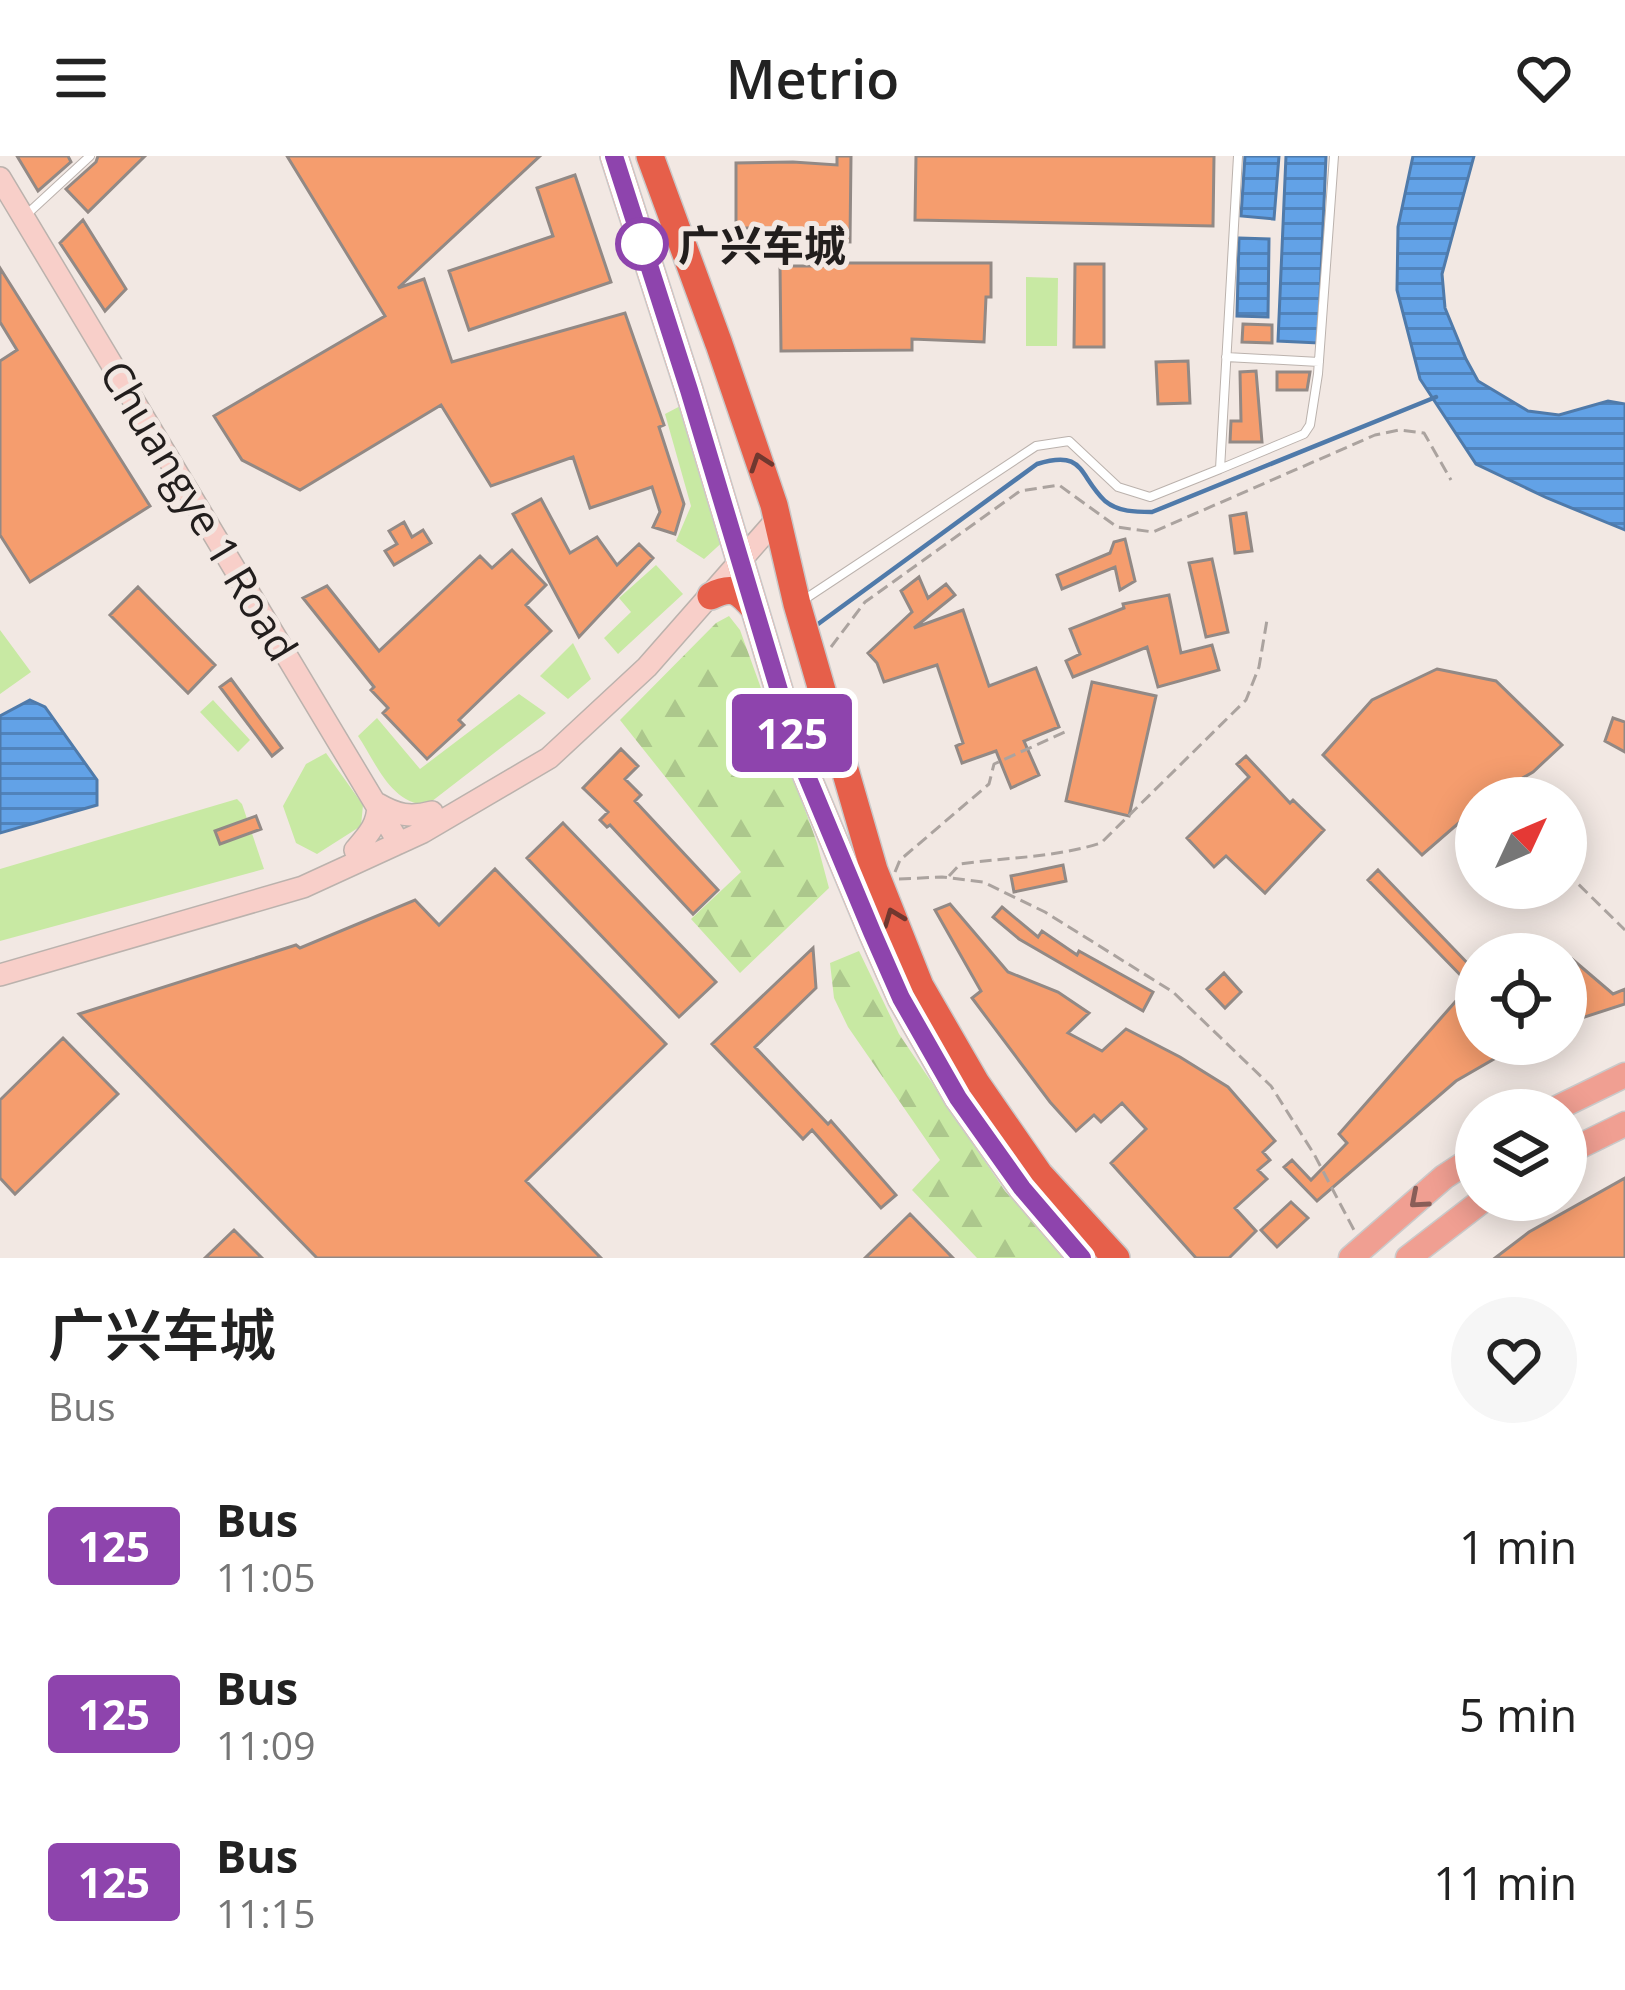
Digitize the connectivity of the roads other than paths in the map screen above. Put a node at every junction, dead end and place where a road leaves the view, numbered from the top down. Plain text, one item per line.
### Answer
1 (90, 156) edge
2 (614, 156) edge
3 (650, 156) edge
4 (1238, 156) edge
5 (1334, 156) edge
6 (0, 178) edge
7 (24, 218) junction
8 (1226, 357) junction
9 (1319, 362) junction
10 (1220, 469) junction
11 (776, 512) junction
12 (738, 555) junction
13 (711, 596) junction
14 (797, 604) junction
15 (754, 608) junction
16 (378, 804) junction
17 (432, 812) junction
18 (397, 837) junction
19 (355, 850) junction
20 (0, 962) edge
21 (0, 975) edge
22 (1625, 1075) edge
23 (1587, 1093) edge
24 (1625, 1124) edge
25 (1587, 1143) edge
26 (1455, 1170) edge
27 (1456, 1221) edge
28 (1358, 1253) edge
29 (1082, 1258) edge
30 (1116, 1258) edge
31 (1408, 1258) edge

1 - 7 lane
2 - 12 highway
11 -> 3 highway
4 - 8 lane
5 - 9 lane
6 - 7 street, Chuangye 1 Road
7 - 16 street, Chuangye 1 Road
8 - 9 lane
8 - 10 lane
9 - 10 lane
10 - 14 lane
11 - 12 street
11 - 14 highway
12 - 13 street
12 - 15 highway
12 - 17 street
13 - 15 highway
13 - 18 street
30 -> 14 highway
15 - 29 highway
16 - 17 street
16 - 18 street, Chuangye 1 Road
16 - 19 street
17 - 18 street
18 - 19 street
18 - 21 street
19 - 20 street
22 - 23 main road
24 - 25 main road
26 -> 28 main road
27 - 31 main road

